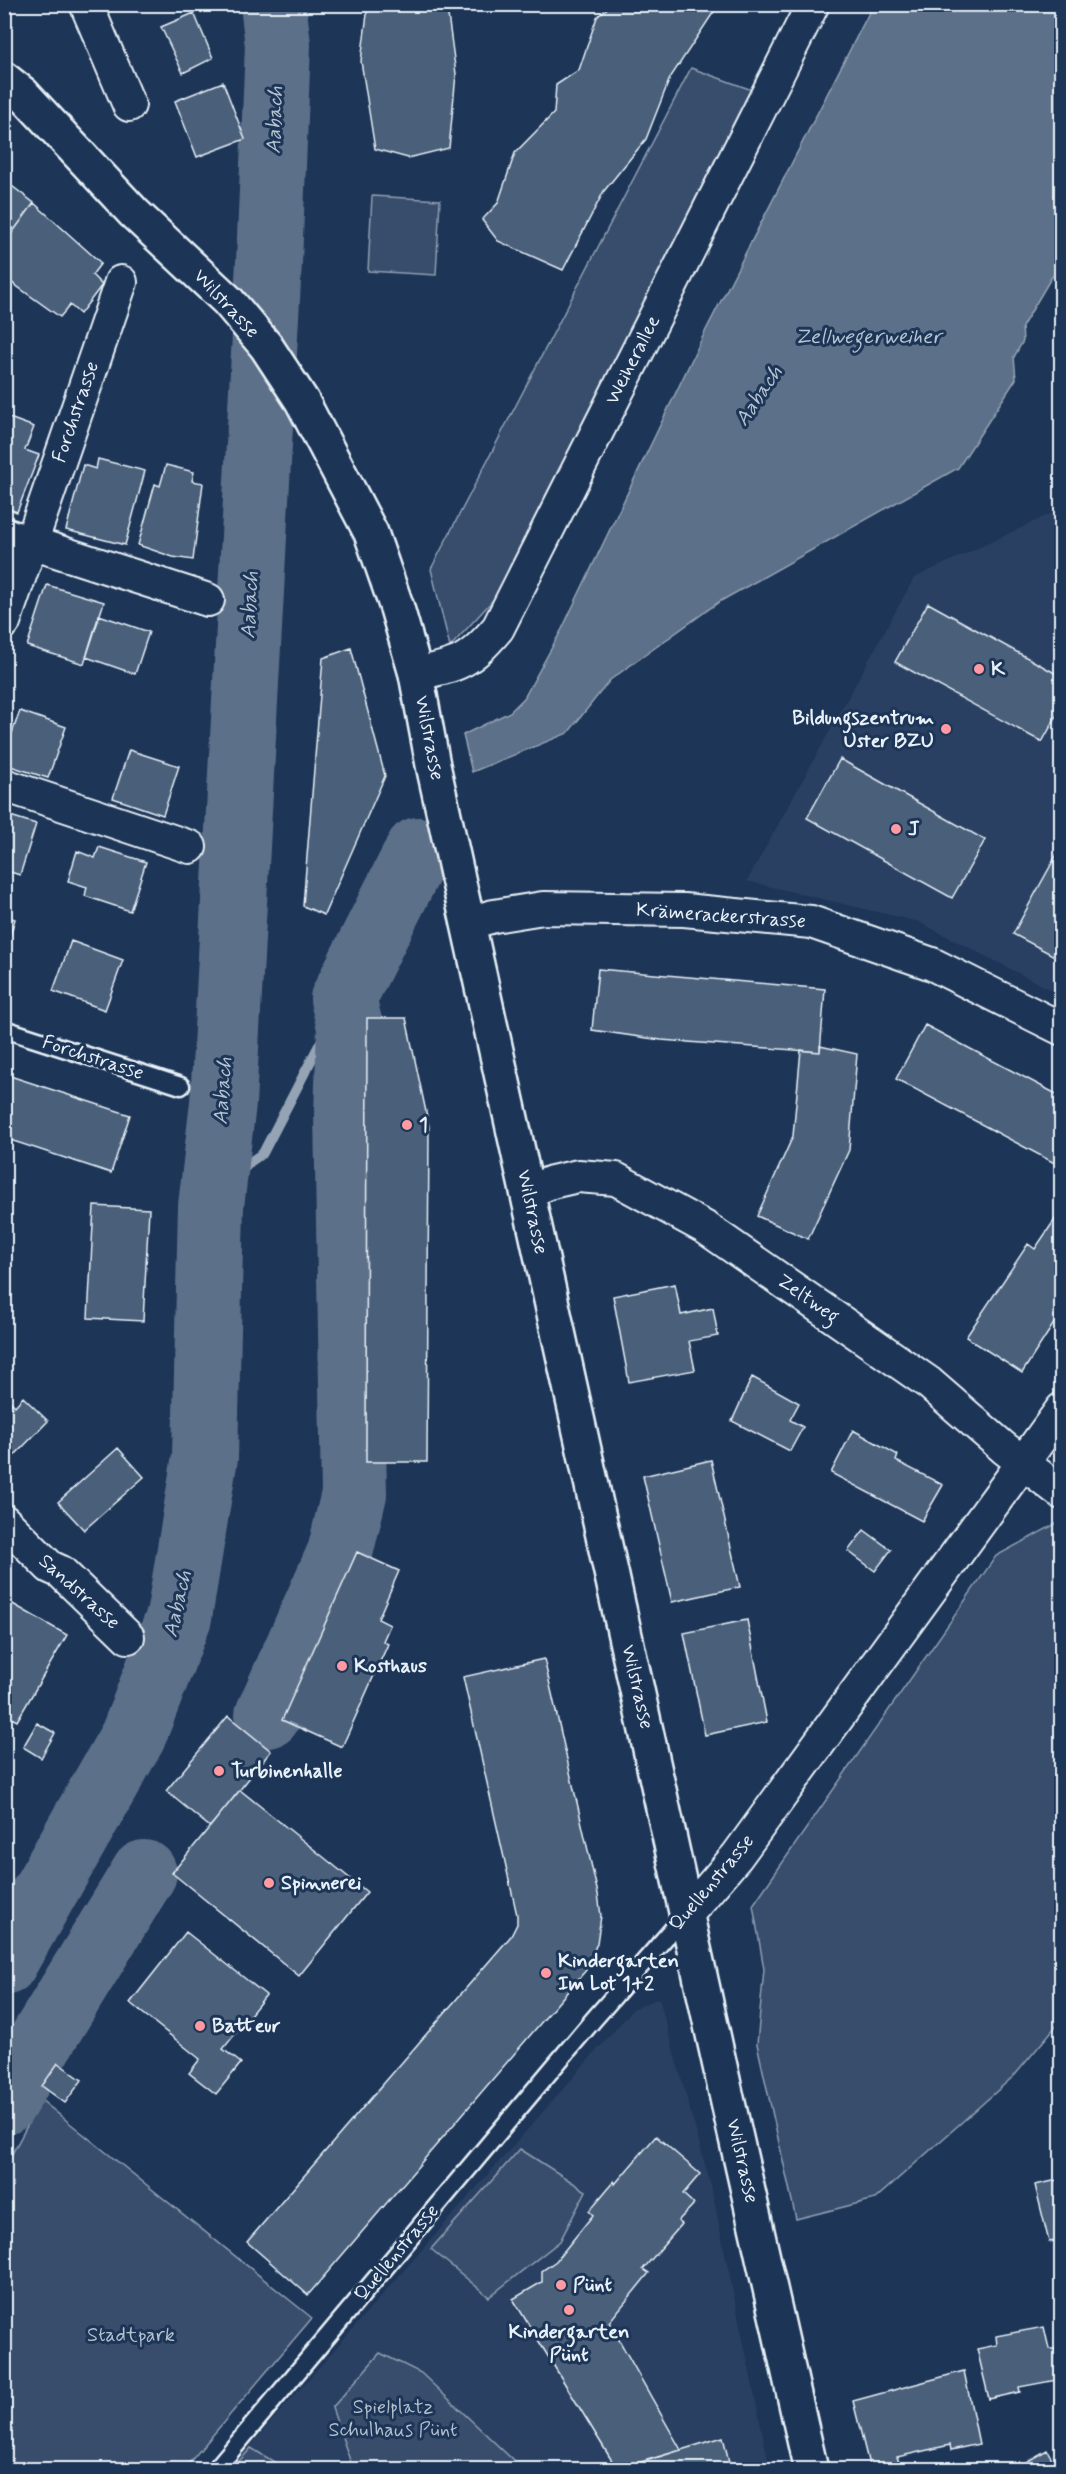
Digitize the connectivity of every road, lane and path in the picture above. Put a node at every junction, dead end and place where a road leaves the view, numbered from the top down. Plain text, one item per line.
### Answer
1 (87, 4) edge
2 (813, 4) edge
3 (4, 79) edge
4 (129, 105) dead end
5 (121, 282) dead end
6 (18, 538) edge
7 (208, 600) dead end
8 (4, 622) edge
9 (416, 674) junction
10 (4, 785) edge
11 (190, 847) dead end
12 (468, 923) junction
13 (4, 1029) edge
14 (1062, 1029) edge
15 (181, 1086) dead end
16 (527, 1192) junction
17 (1062, 1409) edge
18 (1022, 1462) junction
19 (1062, 1492) edge
20 (4, 1521) edge
21 (128, 1637) dead end
22 (688, 1913) junction
23 (215, 2469) edge
24 (811, 2469) edge

1 - 4 street
2 - 9 street, Weiherallee
3 - 9 street, Wilstrasse
5 - 6 street, Forchstrasse
6 - 7 street
6 - 8 street, Forchstrasse
9 - 12 street, Wilstrasse
10 - 11 street
12 - 14 street, Krämerackerstrasse
12 - 16 street, Wilstrasse
13 - 15 lane, Forchstrasse
16 - 18 street, Zeltweg
16 - 22 street, Wilstrasse
17 - 18 street, Quellenstrasse
18 - 19 street, Zeltweg
18 - 22 street, Quellenstrasse
20 - 21 street, Sandstrasse
22 - 23 lane, Quellenstrasse
22 - 24 street, Wilstrasse

